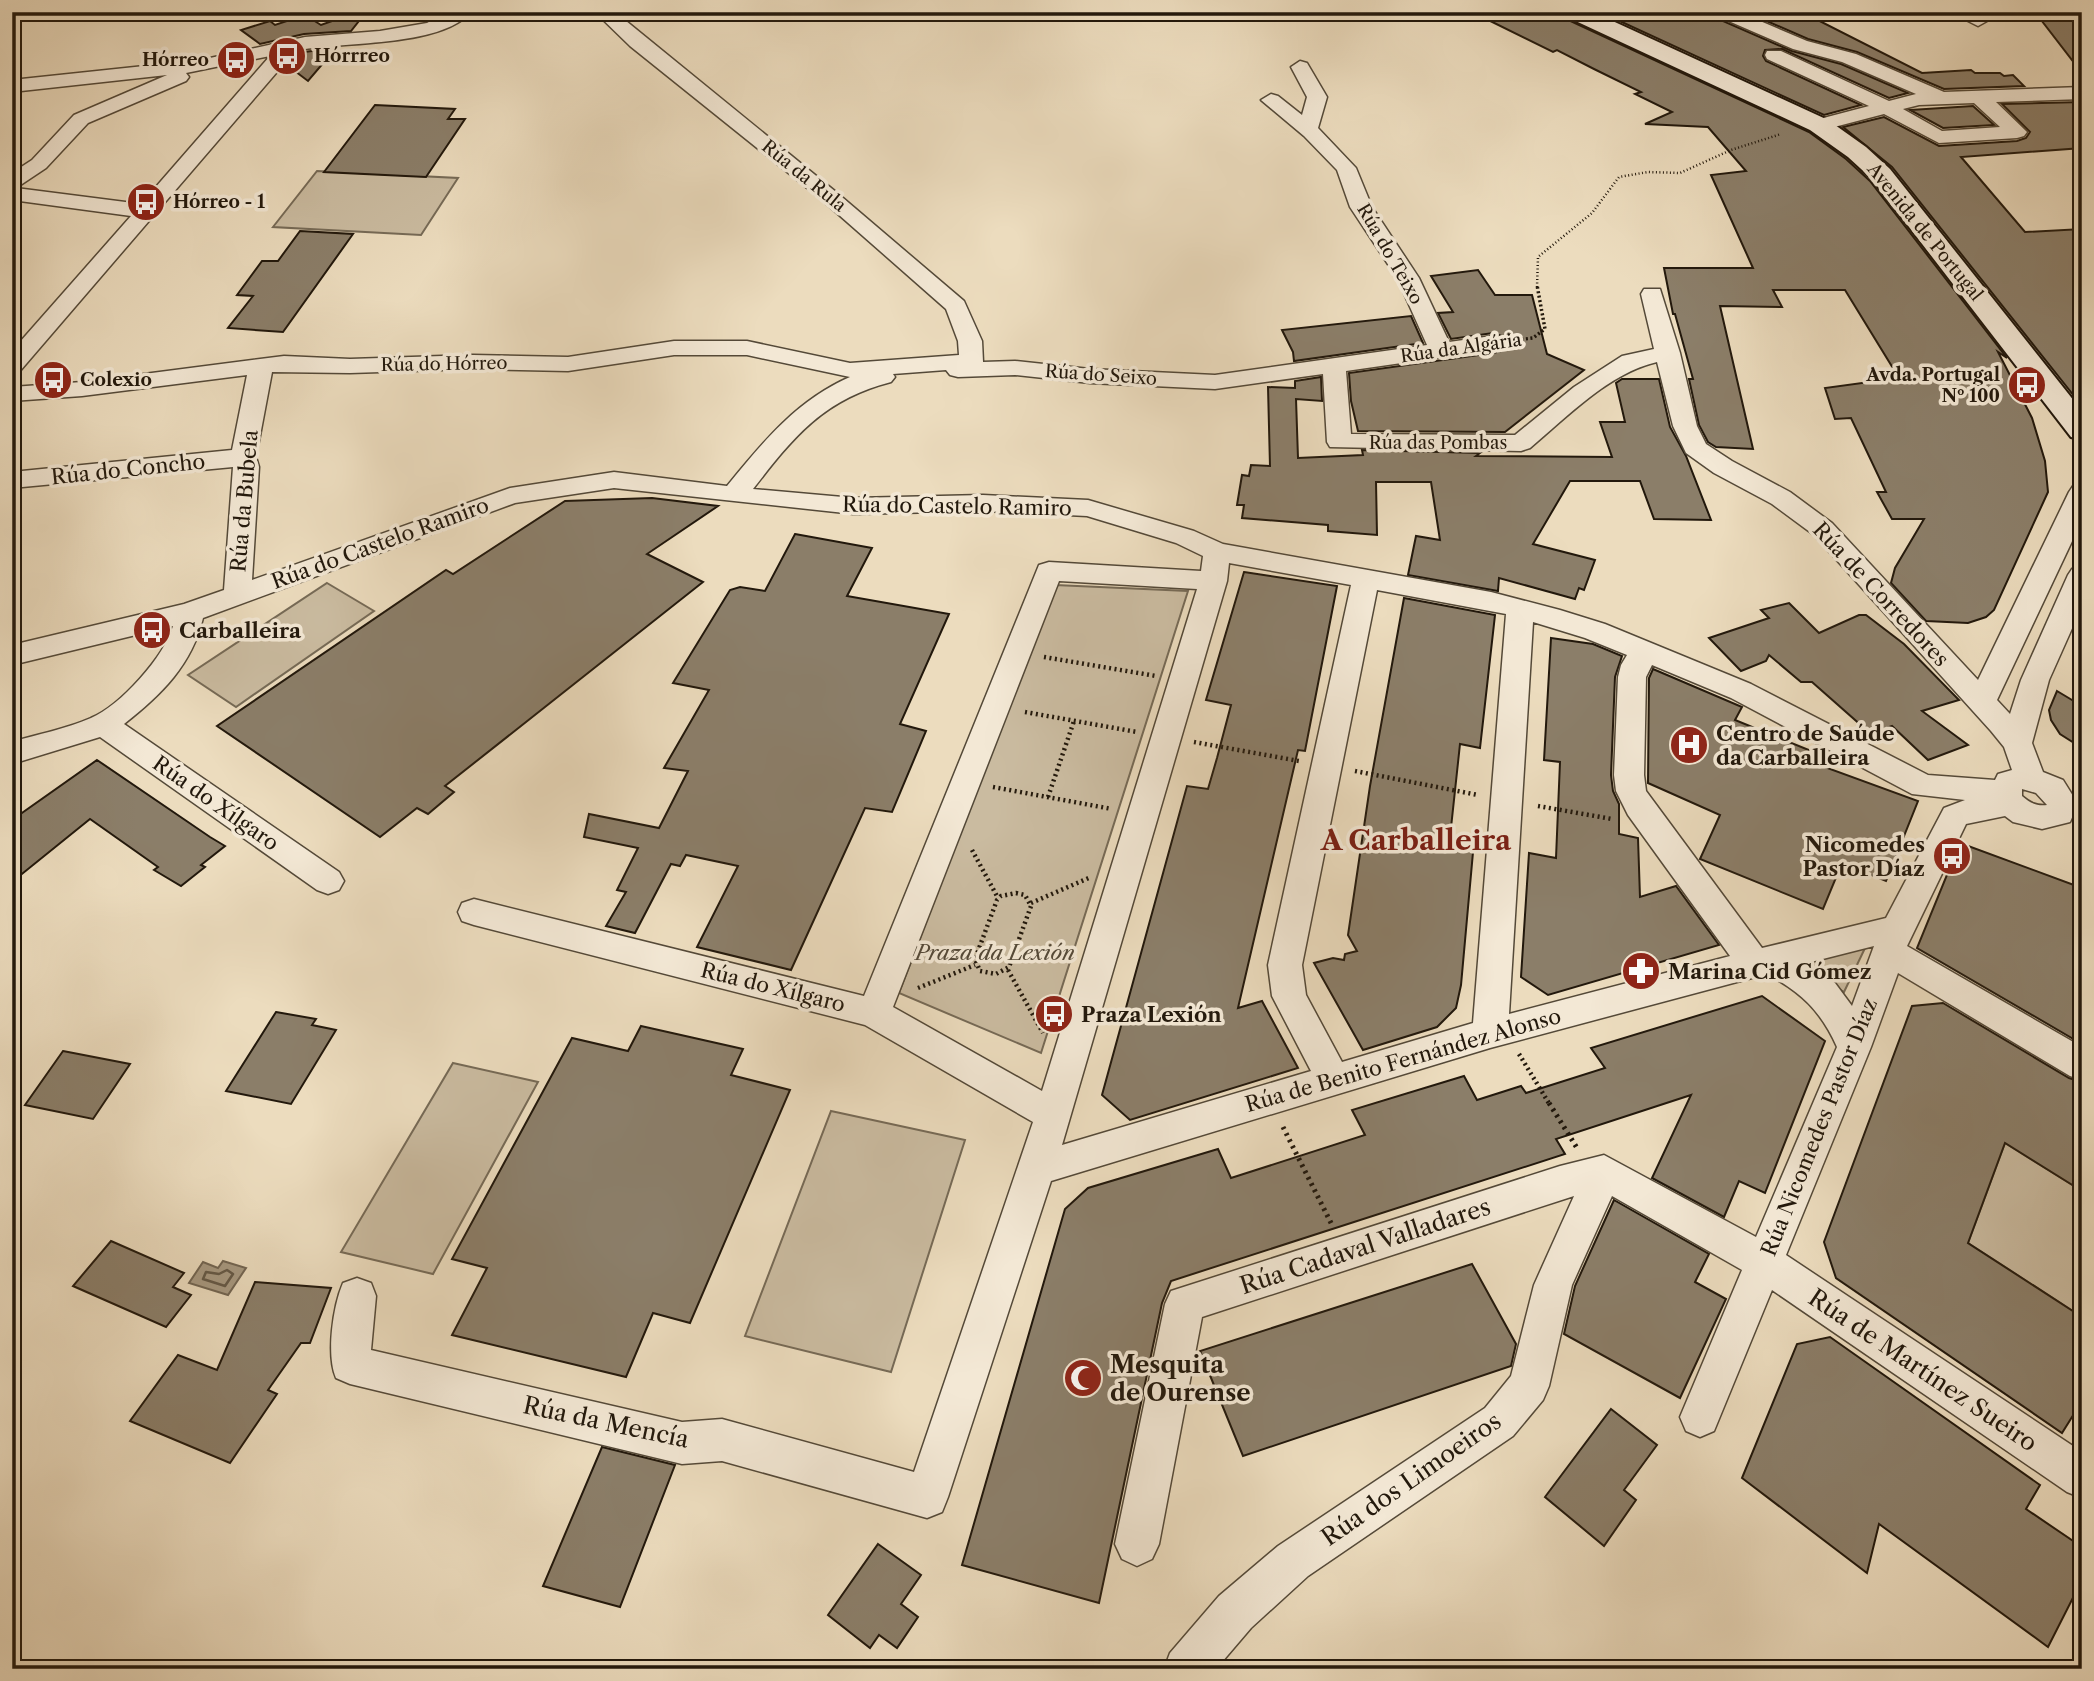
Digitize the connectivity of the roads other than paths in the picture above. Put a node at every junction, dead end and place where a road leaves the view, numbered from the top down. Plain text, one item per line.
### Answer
1 (462, 12) edge
2 (604, 12) edge
3 (1575, 12) edge
4 (1723, 12) edge
5 (1959, 12) edge
6 (1978, 21) dead end
7 (288, 47) junction
8 (1774, 55) dead end
9 (230, 59) junction
10 (1300, 67) dead end
11 (12, 86) edge
12 (2082, 93) edge
13 (1920, 94) junction
14 (1978, 96) junction
15 (1271, 100) dead end
16 (1885, 108) junction
17 (1819, 125) junction
18 (1308, 130) junction
19 (12, 183) edge
20 (12, 194) edge
21 (145, 211) junction
22 (1652, 294) dead end
23 (1492, 343) road end
24 (1441, 349) junction
25 (1668, 353) junction
26 (971, 365) junction
27 (12, 366) edge
28 (261, 366) junction
29 (1334, 366) junction
30 (873, 369) joint
31 (1230, 380) joint
32 (12, 394) edge
33 (2082, 430) edge
34 (243, 457) junction
35 (12, 480) edge
36 (2082, 492) edge
37 (734, 495) junction
38 (1215, 566) junction
39 (2082, 575) edge
40 (1366, 578) junction
41 (237, 594) junction
42 (1520, 608) junction
43 (190, 612) junction
44 (1648, 652) junction
45 (12, 655) edge
46 (1982, 702) junction
47 (104, 725) junction
48 (2017, 743) junction
49 (12, 752) edge
50 (1923, 786) junction
51 (2016, 791) junction
52 (1955, 816) junction
53 (2070, 820) edge
54 (328, 881) dead end
55 (474, 912) dead end
56 (1894, 941) junction
57 (1763, 962) junction
58 (875, 1009) junction
59 (1496, 1031) junction
60 (1854, 1047) junction
61 (2082, 1065) edge
62 (1333, 1079) junction
63 (1052, 1115) junction
64 (1037, 1169) junction
65 (1599, 1173) junction
66 (1764, 1262) junction
67 (357, 1296) dead end
68 (1700, 1417) dead end
69 (2082, 1477) edge
70 (1137, 1544) dead end
71 (1186, 1669) edge

1 - 7 street
2 - 26 street, Rúa da Rula
3 - 17 street, Avenida de Portugal
4 - 13 street
5 - 6 street
7 - 9 street
7 - 21 street
8 - 16 street
9 - 11 street
9 - 19 street
10 - 18 street
12 - 14 street
13 - 14 street
13 - 16 street
14 - 16 street
15 - 18 street, Rúa do Teixo
16 - 17 street
17 - 33 street, Avenida de Portugal
18 - 24 street, Rúa do Teixo
20 - 21 street
21 - 27 street
22 - 25 street, Rúa de Corredores
23 - 24 street, Rúa da Algária
24 - 29 street, Rúa da Algária
25 - 29 street, Rúa das Pombas
25 - 46 street, Rúa de Corredores
26 - 30 street, Rúa do Seixo
26 - 31 street, Rúa do Seixo
26 - 37 street, Rúa do Seixo
28 - 30 street, Rúa do Hórreo
28 - 32 street, Rúa do Hórreo
28 - 34 street, Rúa da Bubela
29 - 31 street, Rúa da Algária
34 - 35 street, Rúa do Concho
34 - 41 street, Rúa da Bubela
36 - 46 street
37 - 38 street, Rúa do Castelo Ramiro
37 - 41 street, Rúa do Castelo Ramiro
38 - 40 street, Rúa do Castelo Ramiro
38 - 58 street
38 - 63 street
39 - 48 street
40 - 42 street, Rúa do Castelo Ramiro
40 - 62 street
41 - 43 street, Rúa do Castelo Ramiro
42 - 44 street, Rúa do Castelo Ramiro
42 - 59 street
43 - 45 street, Rúa do Castelo Ramiro
43 - 47 street
44 - 50 street, Rúa do Castelo Ramiro
44 - 57 street
46 - 48 street
47 - 49 street
47 - 54 street, Rúa do Xílgaro
48 - 51 street
50 - 51 street, Rúa do Castelo Ramiro
50 - 52 street
51 - 52 street
51 - 53 street
52 - 56 street, Rúa Nicomedes Pastor Díaz
55 - 58 street, Rúa do Xílgaro
56 - 57 street, Rúa de Benito Fernández Alonso
56 - 60 street, Rúa Nicomedes Pastor Díaz
56 - 61 street
57 - 59 street, Rúa de Benito Fernández Alonso
57 - 60 street
58 - 63 street, Rúa do Xílgaro
59 - 62 street, Rúa de Benito Fernández Alonso
60 - 66 street, Rúa Nicomedes Pastor Díaz
62 - 64 street, Rúa de Benito Fernández Alonso
63 - 64 street
64 - 67 street, Rúa da Mencía
65 - 66 street
65 - 70 street, Rúa Cadaval Valladares
65 - 71 street, Rúa dos Limoeiros
66 - 68 street, Rúa Nicomedes Pastor Díaz
66 - 69 street, Rúa de Martínez Sueiro

